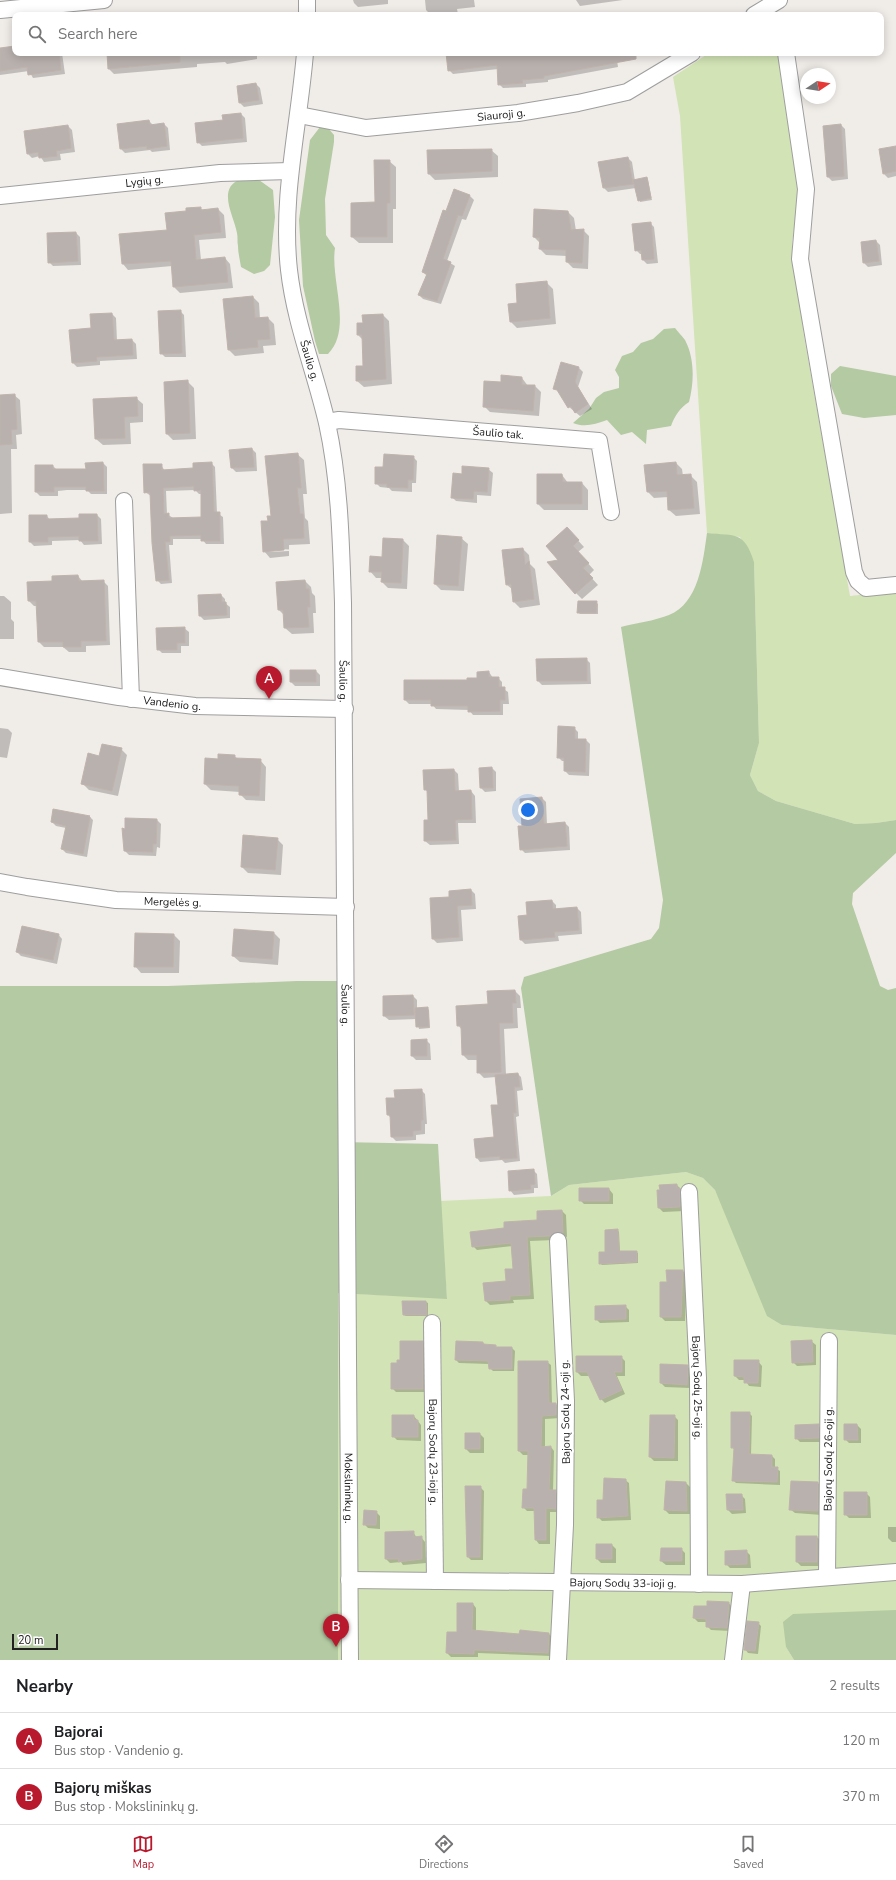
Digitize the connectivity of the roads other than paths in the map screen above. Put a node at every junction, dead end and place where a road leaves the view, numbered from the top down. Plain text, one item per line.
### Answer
1 (104, 0) edge
2 (307, 0) edge
3 (778, 0) edge
4 (0, 10) edge
5 (307, 12) edge
6 (759, 12) edge
7 (780, 12) edge
8 (305, 56) edge
9 (687, 56) edge
10 (786, 56) edge
11 (299, 115) junction
12 (290, 171) junction
13 (0, 196) edge
14 (327, 422) junction
15 (124, 501) dead end
16 (611, 512) dead end
17 (896, 585) edge
18 (0, 677) edge
19 (131, 699) junction
20 (345, 709) junction
21 (0, 882) edge
22 (346, 907) junction
23 (689, 1192) dead end
24 (558, 1241) dead end
25 (346, 1317) joint
26 (432, 1323) dead end
27 (829, 1341) dead end
28 (896, 1572) edge
29 (827, 1577) junction
30 (349, 1580) junction
31 (435, 1581) junction
32 (563, 1583) junction
33 (699, 1584) junction
34 (742, 1584) junction
35 (350, 1660) edge
36 (558, 1660) edge
37 (733, 1660) edge

1 - 4 street
2 - 5 street
3 - 6 street
3 - 7 street
8 - 11 street, Šaulio g.
9 - 11 street, Siauroji g.
10 - 17 street
11 - 12 street, Šaulio g.
12 - 13 street, Lygių g.
12 - 14 street, Šaulio g.
14 - 16 street, Šaulio tak.
14 - 20 street, Šaulio g.
15 - 19 street
18 - 19 street, Vandenio g.
19 - 20 street, Vandenio g.
20 - 22 street, Šaulio g.
21 - 22 street, Mergelės g.
22 - 25 street, Šaulio g.
23 - 33 street, Bajorų Sodų 25-oji g.
24 - 32 street, Bajorų Sodų 24-oji g.
25 - 30 street, Mokslininkų g.
26 - 31 street, Bajorų Sodų 23-ioji g.
27 - 29 street, Bajorų Sodų 26-oji g.
28 - 29 street, Bajorų Sodų 33-ioji g.
29 - 34 street, Bajorų Sodų 33-ioji g.
30 - 31 street, Bajorų Sodų 33-ioji g.
30 - 35 street, Mokslininkų g.
31 - 32 street, Bajorų Sodų 33-ioji g.
32 - 33 street, Bajorų Sodų 33-ioji g.
32 - 36 street, Bajorų Sodų 24-oji g.
33 - 34 street, Bajorų Sodų 33-ioji g.
34 - 37 street

